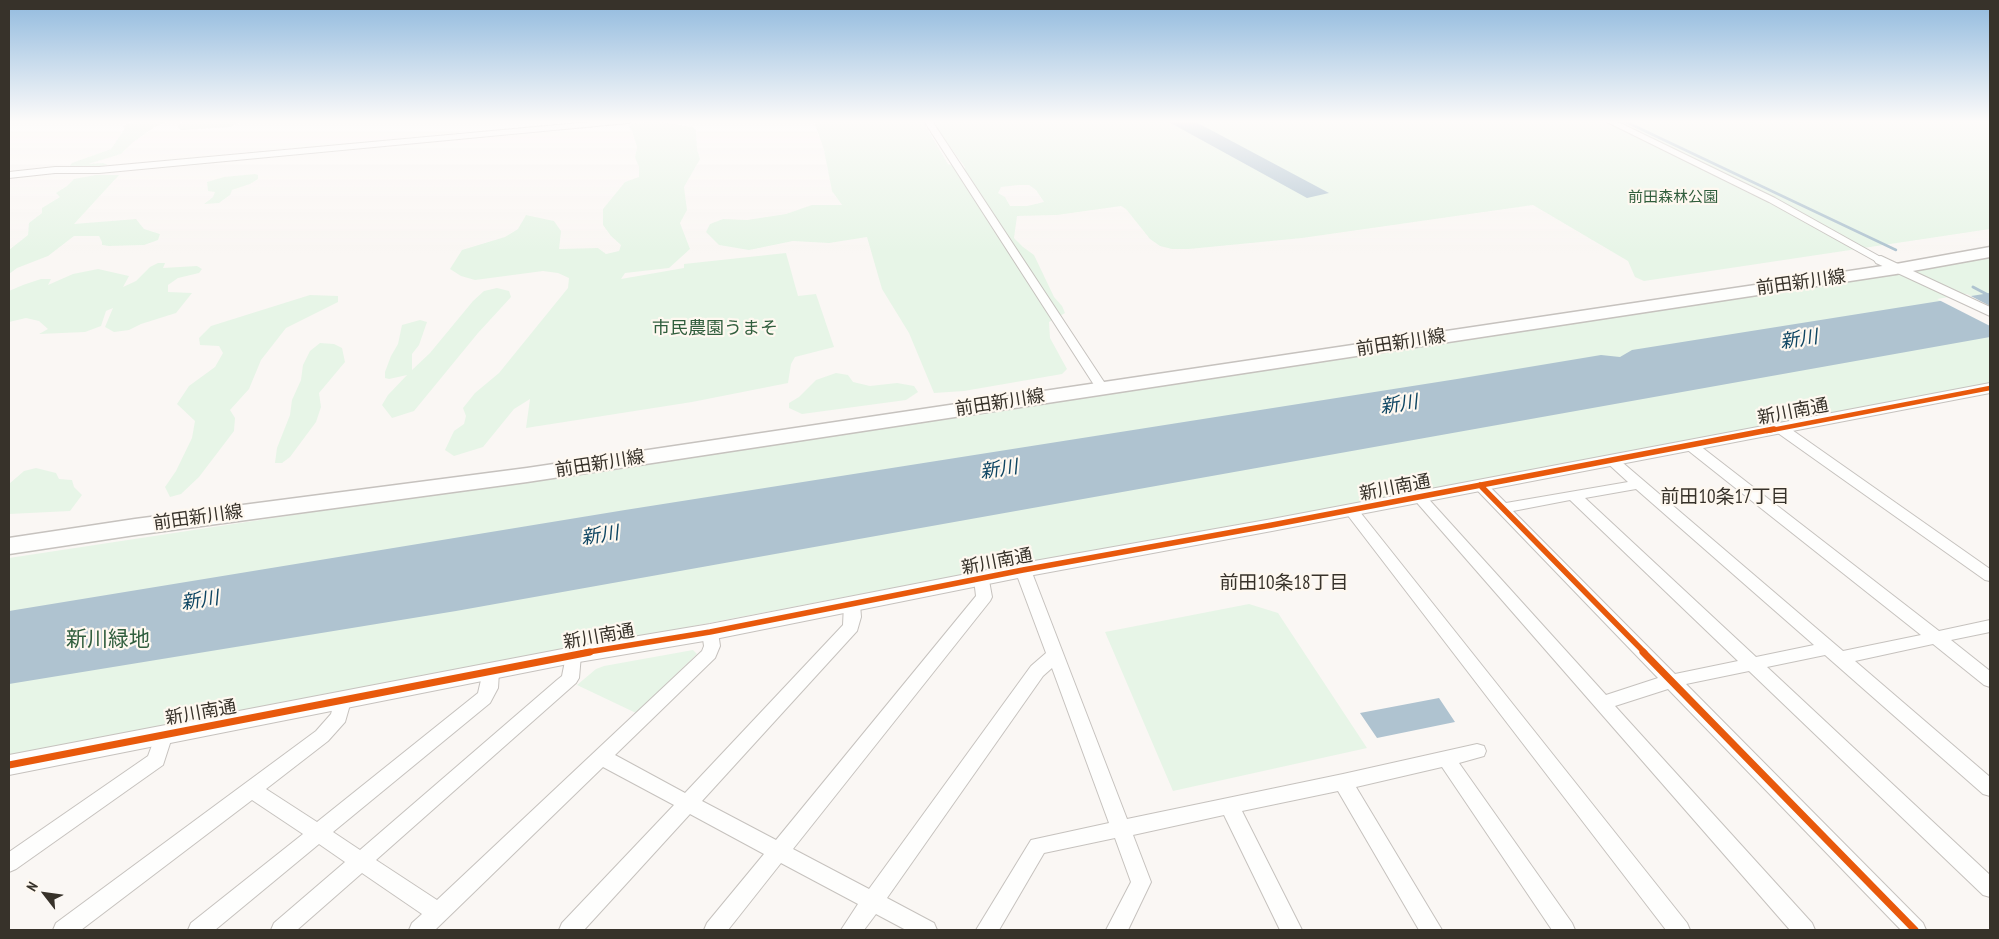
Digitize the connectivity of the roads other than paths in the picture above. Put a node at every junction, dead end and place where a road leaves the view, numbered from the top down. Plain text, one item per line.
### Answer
1 (155, 165) edge
2 (957, 165) edge
3 (1699, 165) edge
4 (9, 175) edge
5 (1990, 244) edge
6 (1990, 252) edge
7 (1898, 269) junction
8 (1990, 312) edge
9 (1990, 318) edge
10 (1099, 383) junction
11 (1990, 388) edge
12 (1780, 428) junction
13 (1690, 445) junction
14 (1611, 460) junction
15 (1639, 484) junction
16 (1480, 486) junction
17 (1573, 495) junction
18 (1419, 497) junction
19 (1502, 508) junction
20 (1351, 510) junction
21 (9, 534) edge
22 (9, 546) edge
23 (1023, 570) junction
24 (1990, 576) edge
25 (982, 579) junction
26 (852, 604) junction
27 (1990, 626) edge
28 (710, 632) junction
29 (1934, 637) junction
30 (1834, 653) junction
31 (573, 655) junction
32 (1055, 655) junction
33 (1752, 664) junction
34 (490, 672) junction
35 (1671, 680) junction
36 (1990, 680) edge
37 (342, 701) junction
38 (1602, 703) junction
39 (164, 734) junction
40 (1477, 751) dead end
41 (601, 757) junction
42 (1446, 758) junction
43 (9, 765) edge
44 (1343, 782) junction
45 (1990, 788) edge
46 (250, 789) junction
47 (688, 802) junction
48 (1229, 806) junction
49 (1120, 828) junction
50 (318, 833) junction
51 (778, 851) junction
52 (361, 861) junction
53 (9, 863) edge
54 (1990, 888) edge
55 (873, 901) junction
56 (439, 913) junction
57 (64, 930) edge
58 (199, 930) edge
59 (282, 930) edge
60 (420, 930) edge
61 (570, 930) edge
62 (715, 930) edge
63 (852, 930) edge
64 (926, 930) edge
65 (987, 930) edge
66 (1117, 930) edge
67 (1291, 930) edge
68 (1431, 930) edge
69 (1564, 930) edge
70 (1680, 930) edge
71 (1804, 930) edge
72 (1915, 930) edge

1 - 4 street
2 - 10 street
3 - 7 street
5 - 7 main road, 前田新川線
6 - 7 main road, 前田新川線
7 - 8 street
7 - 9 street
7 - 10 main road, 前田新川線
10 - 21 main road, 前田新川線
10 - 22 main road, 前田新川線
11 - 12 street, 新川南通
12 - 13 street, 新川南通
12 - 24 street
13 - 14 street, 新川南通
13 - 29 street
14 - 15 street
14 - 16 street, 新川南通
15 - 17 street
15 - 30 street
16 - 18 street, 新川南通
16 - 19 street
17 - 19 street
17 - 33 street
18 - 20 street, 新川南通
18 - 38 street
19 - 35 street
20 - 23 street, 新川南通
20 - 70 street
23 - 25 street, 新川南通
23 - 32 street
25 - 26 street, 新川南通
25 - 51 street
26 - 28 street, 新川南通
26 - 47 street
27 - 29 street
28 - 31 street, 新川南通
28 - 41 street
29 - 30 street
29 - 36 street
30 - 33 street
30 - 45 street
31 - 34 street, 新川南通
31 - 52 street
32 - 49 street
32 - 55 street
33 - 35 street
33 - 54 street
34 - 37 street, 新川南通
34 - 50 street
35 - 38 street
35 - 72 street
37 - 39 street, 新川南通
37 - 46 street
38 - 71 street
39 - 43 street, 新川南通
39 - 53 street
40 - 42 street
41 - 47 street
41 - 56 street
42 - 44 street
42 - 69 street
44 - 48 street
44 - 68 street
46 - 50 street
46 - 57 street
47 - 51 street
47 - 61 street
48 - 49 street
48 - 67 street
49 - 65 street
49 - 66 street
50 - 52 street
50 - 58 street
51 - 55 street
51 - 62 street
52 - 56 street
52 - 59 street
55 - 63 street
55 - 64 street
56 - 60 street

